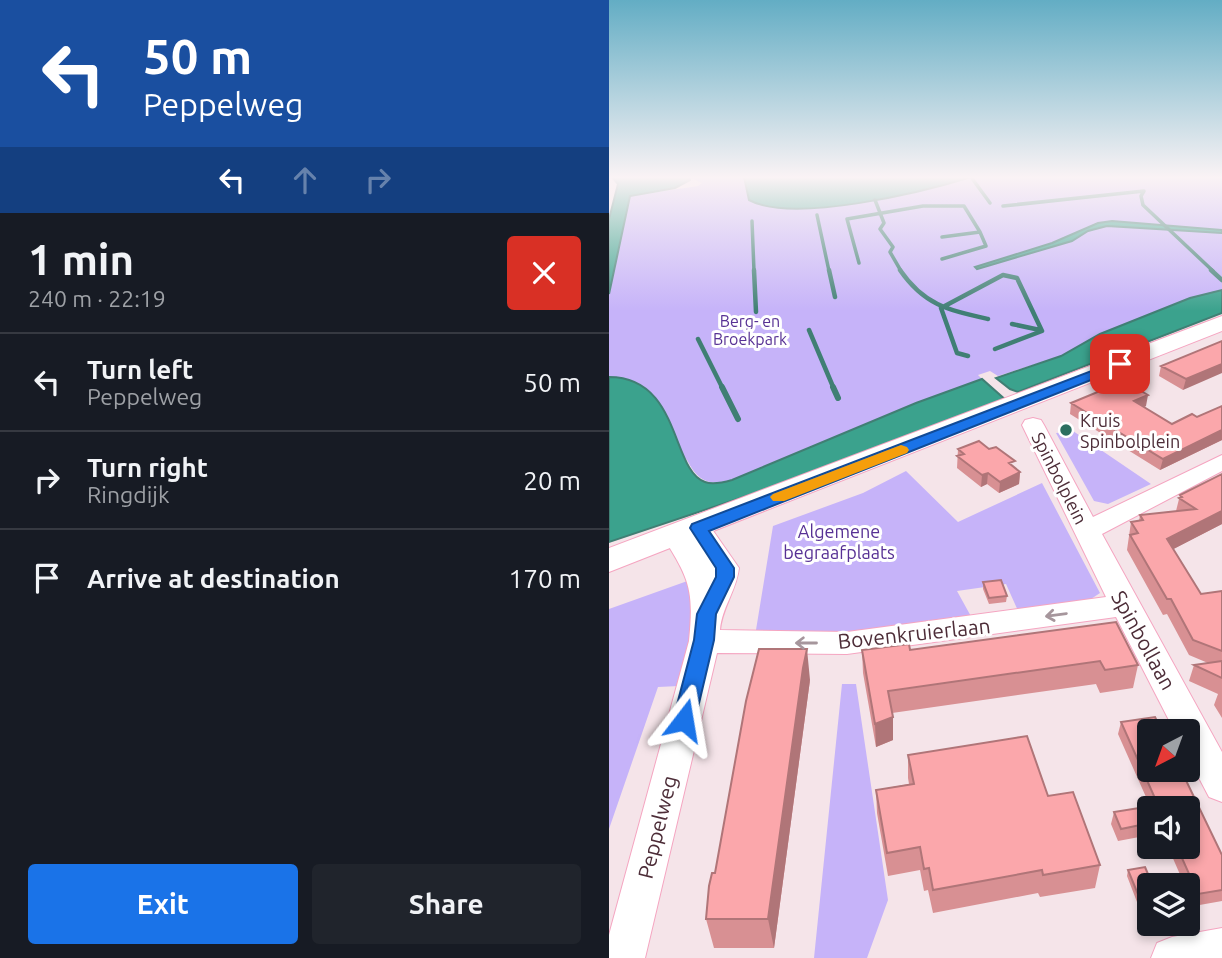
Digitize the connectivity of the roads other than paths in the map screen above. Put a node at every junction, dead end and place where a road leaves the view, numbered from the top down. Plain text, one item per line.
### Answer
1 (1222, 323) edge
2 (1033, 425) dead end
3 (1222, 462) edge
4 (1087, 531) junction
5 (687, 533) junction
6 (609, 561) edge
7 (1124, 605) junction
8 (705, 627) junction
9 (1222, 786) edge
10 (1222, 948) edge
11 (624, 958) edge
12 (1172, 958) edge

1 - 5 street
2 - 4 street, Spinbolplein
3 - 4 street
4 - 7 street, Spinbollaan
5 - 6 street
5 - 8 street, Peppelweg
7 -> 8 street, Bovenkruierlaan
7 - 9 street, Spinbollaan
8 - 11 street, Peppelweg
10 - 12 street

